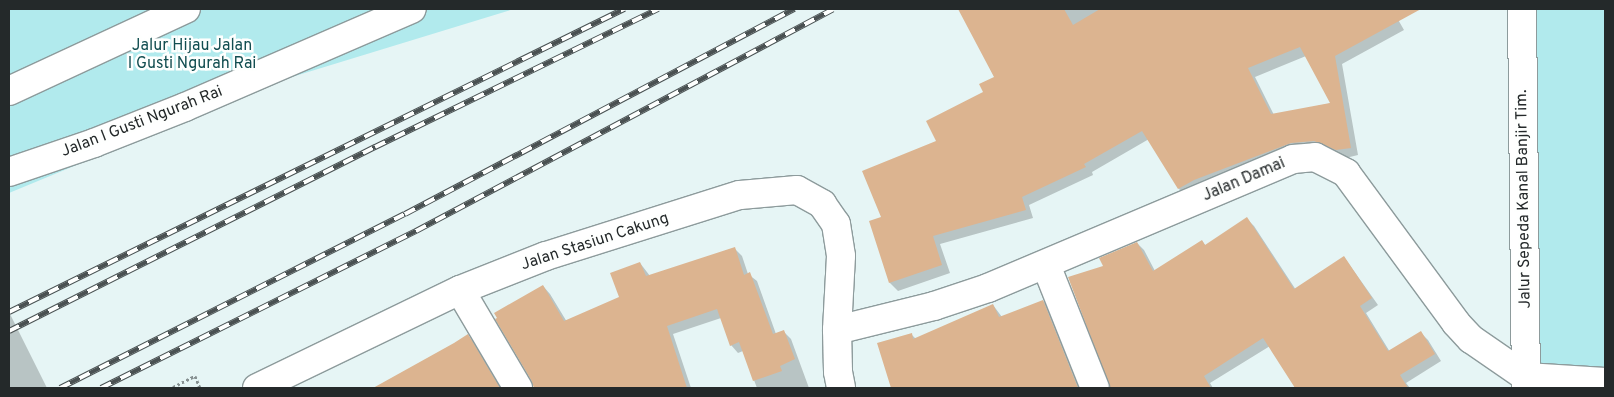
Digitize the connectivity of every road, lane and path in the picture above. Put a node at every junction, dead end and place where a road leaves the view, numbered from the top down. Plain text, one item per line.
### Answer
1 (186, 9) edge
2 (412, 9) edge
3 (1522, 9) edge
4 (9, 92) edge
5 (9, 172) edge
6 (1046, 265) junction
7 (460, 290) junction
8 (837, 330) junction
9 (1605, 382) edge
10 (1526, 383) edge
11 (173, 387) dead end
12 (200, 388) edge
13 (257, 388) edge
14 (518, 388) edge
15 (841, 388) edge
16 (1094, 388) edge

1 - 4 street
2 - 5 street, Jalan I Gusti Ngurah Rai
3 - 10 street, Jalur Sepeda Kanal Banjir Tim.
6 - 8 street, Jalan Damai
6 - 10 street, Jalan Damai
6 - 16 street
7 - 8 street, Jalan Stasiun Cakung
7 - 13 street, Jalan Stasiun Cakung
7 - 14 street
8 - 15 street, Jalan Stasiun Cakung
9 - 10 street
11 - 12 path

